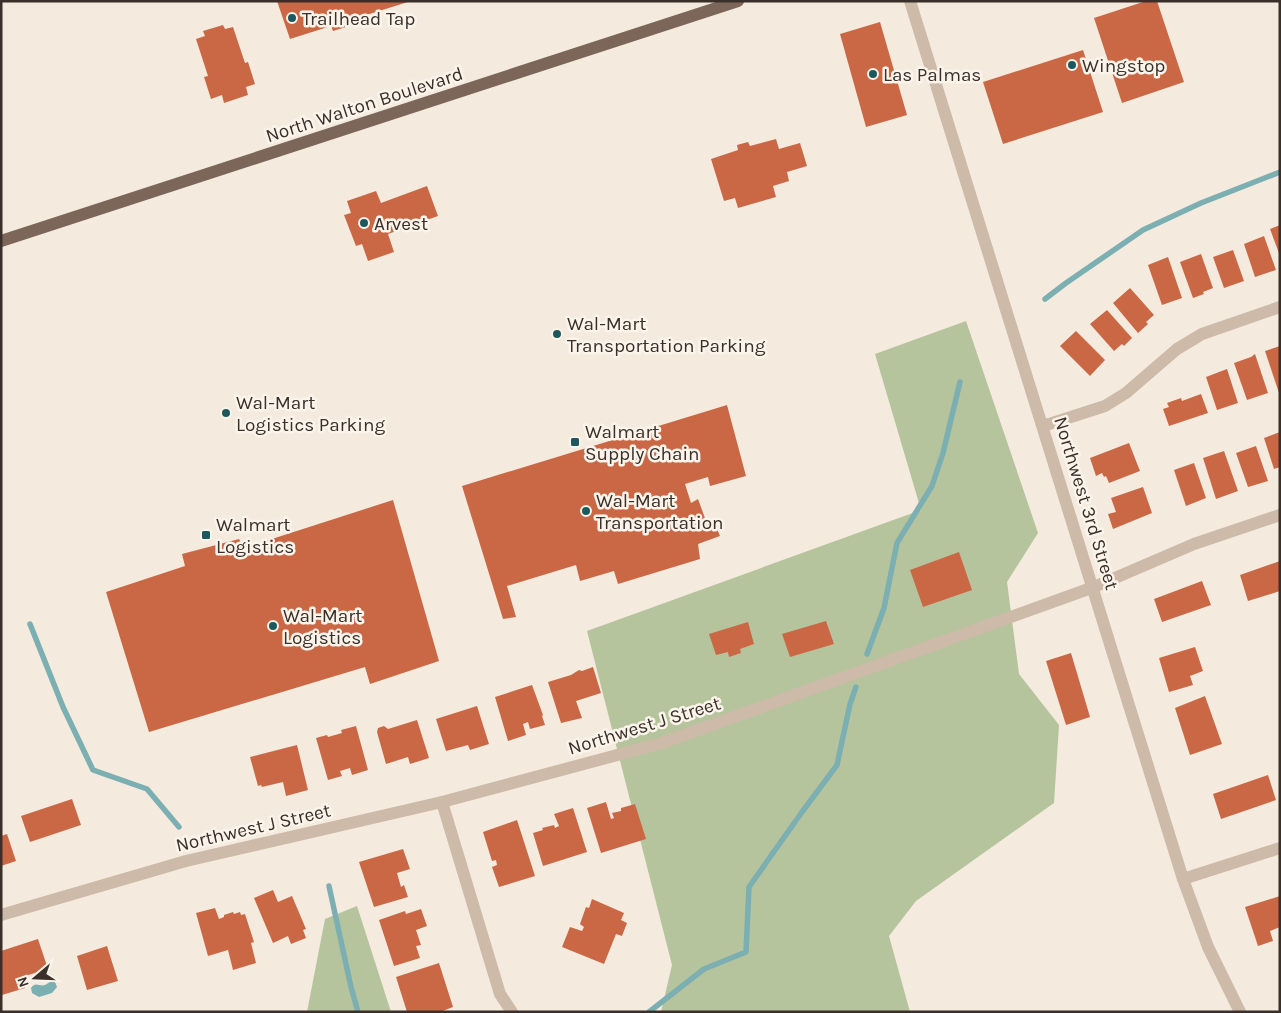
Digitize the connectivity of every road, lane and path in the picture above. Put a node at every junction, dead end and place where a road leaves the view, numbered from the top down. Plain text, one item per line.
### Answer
1 (738, 1) edge
2 (910, 1) edge
3 (1, 241) edge
4 (1280, 307) edge
5 (1043, 426) junction
6 (1280, 515) edge
7 (1094, 587) junction
8 (442, 802) junction
9 (1280, 848) edge
10 (1183, 879) junction
11 (1, 915) edge
12 (512, 1012) edge
13 (1240, 1012) edge

1 - 3 main road, North Walton Boulevard
2 - 5 street, Northwest 3rd Street
4 - 5 street
5 - 7 street, Northwest 3rd Street
6 - 7 street, Northwest J Street
7 - 8 street, Northwest J Street
7 - 10 street, Northwest 3rd Street
8 - 11 street, Northwest J Street
8 - 12 street
9 - 10 street
10 - 13 street, Northwest 3rd Street

